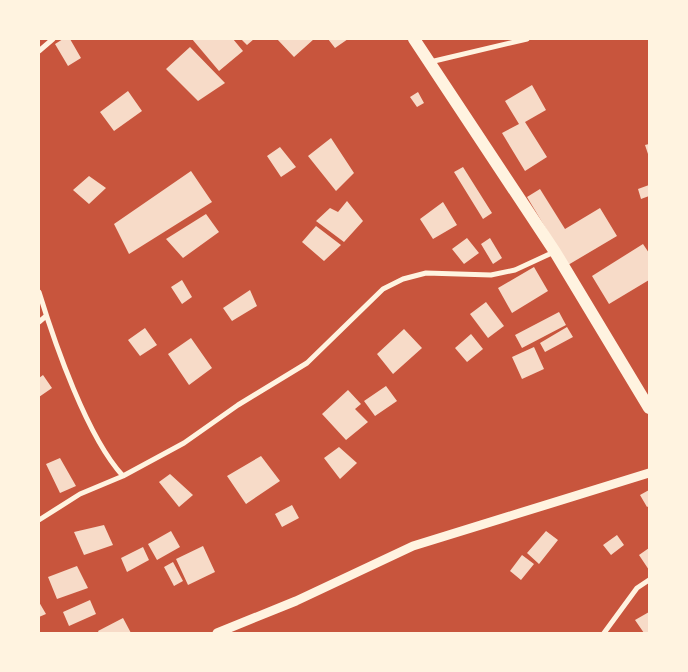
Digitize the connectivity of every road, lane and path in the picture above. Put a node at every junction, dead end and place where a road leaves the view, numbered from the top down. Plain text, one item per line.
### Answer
1 (53, 39) edge
2 (414, 39) edge
3 (522, 39) edge
4 (39, 50) edge
5 (429, 62) junction
6 (555, 252) junction
7 (39, 292) edge
8 (46, 316) junction
9 (39, 322) edge
10 (649, 408) edge
11 (649, 473) edge
12 (123, 476) junction
13 (39, 520) edge
14 (649, 580) edge
15 (217, 633) edge
16 (604, 633) edge

1 - 4 street
2 - 5 main road
3 - 5 street
5 - 6 main road
6 - 10 main road
6 - 12 street
7 - 8 street
8 - 9 street
8 - 12 street
11 - 15 street
12 - 13 street
14 - 16 street

